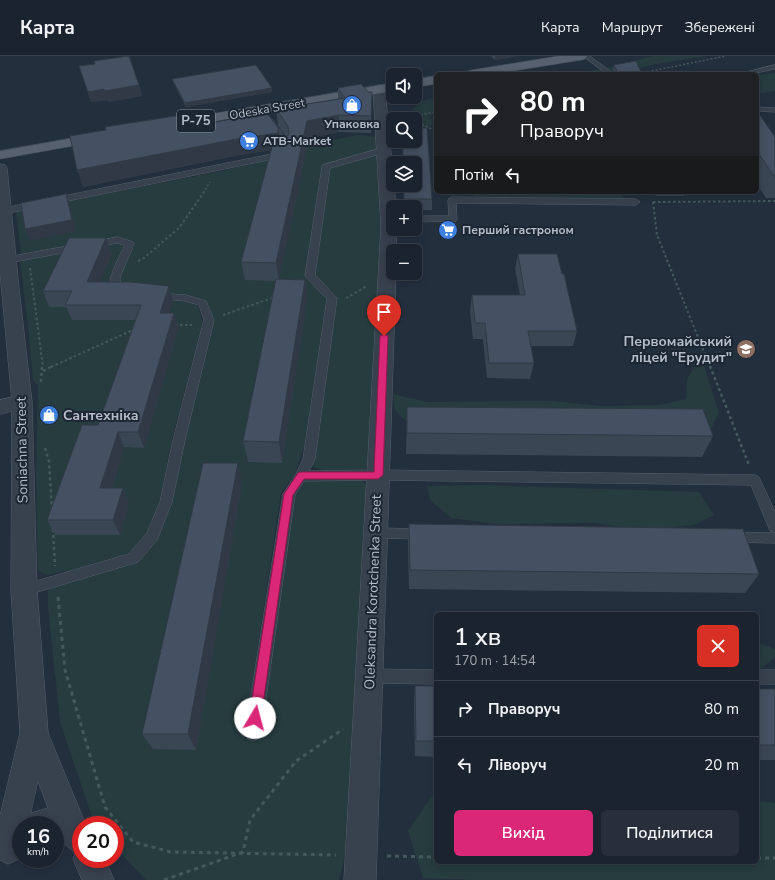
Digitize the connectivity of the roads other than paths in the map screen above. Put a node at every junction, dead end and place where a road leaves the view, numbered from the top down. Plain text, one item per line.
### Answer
1 (581, 56) edge
2 (586, 56) edge
3 (775, 67) edge
4 (484, 72) edge
5 (608, 72) edge
6 (751, 72) edge
7 (434, 80) edge
8 (422, 82) edge
9 (386, 88) edge
10 (759, 109) edge
11 (262, 110) junction
12 (775, 110) edge
13 (172, 125) edge
14 (117, 135) edge
15 (384, 150) junction
16 (0, 155) edge
17 (0, 168) edge
18 (452, 196) edge
19 (389, 200) edge
20 (636, 202) road end
21 (4, 211) junction
22 (422, 220) edge
23 (390, 236) edge
24 (8, 260) junction
25 (132, 294) edge
26 (148, 295) edge
27 (28, 390) junction
28 (0, 407) edge
29 (378, 475) junction
30 (301, 476) junction
31 (775, 527) edge
32 (376, 533) junction
33 (440, 534) edge
34 (719, 537) edge
35 (775, 538) edge
36 (24, 590) junction
37 (369, 676) junction
38 (434, 677) edge
39 (759, 677) edge
40 (775, 677) edge
41 (34, 733) junction
42 (253, 733) dead end
43 (72, 823) edge
44 (10, 848) edge
45 (83, 868) edge
46 (93, 868) edge
47 (80, 880) edge
48 (98, 880) edge
49 (360, 880) edge

1 - 4 main road
2 - 5 lane
3 - 6 lane
7 - 8 main road
9 - 11 main road, Odeska Street / Р-75
9 - 15 street, Oleksandra Korotchenka Street
10 - 12 lane
11 - 13 main road, Odeska Street / Р-75
11 - 21 lane
14 - 16 main road
15 - 19 street, Oleksandra Korotchenka Street
15 - 30 lane
17 - 21 street, Soniachna Street
18 - 20 lane
18 - 22 lane
21 - 24 street, Soniachna Street
23 - 29 street, Oleksandra Korotchenka Street
24 - 25 lane
24 - 27 street, Soniachna Street
26 - 36 lane
27 - 28 street
27 - 36 street, Soniachna Street
29 - 30 lane
29 - 31 lane
29 - 32 street, Oleksandra Korotchenka Street
30 - 42 lane
32 - 33 lane
32 - 37 street, Oleksandra Korotchenka Street
34 - 35 lane
36 - 41 street, Soniachna Street
37 - 38 lane
37 - 49 street, Oleksandra Korotchenka Street
39 - 40 lane
41 - 43 street, Soniachna Street
41 - 44 street, Soniachna Street
45 - 47 street
46 - 48 street

